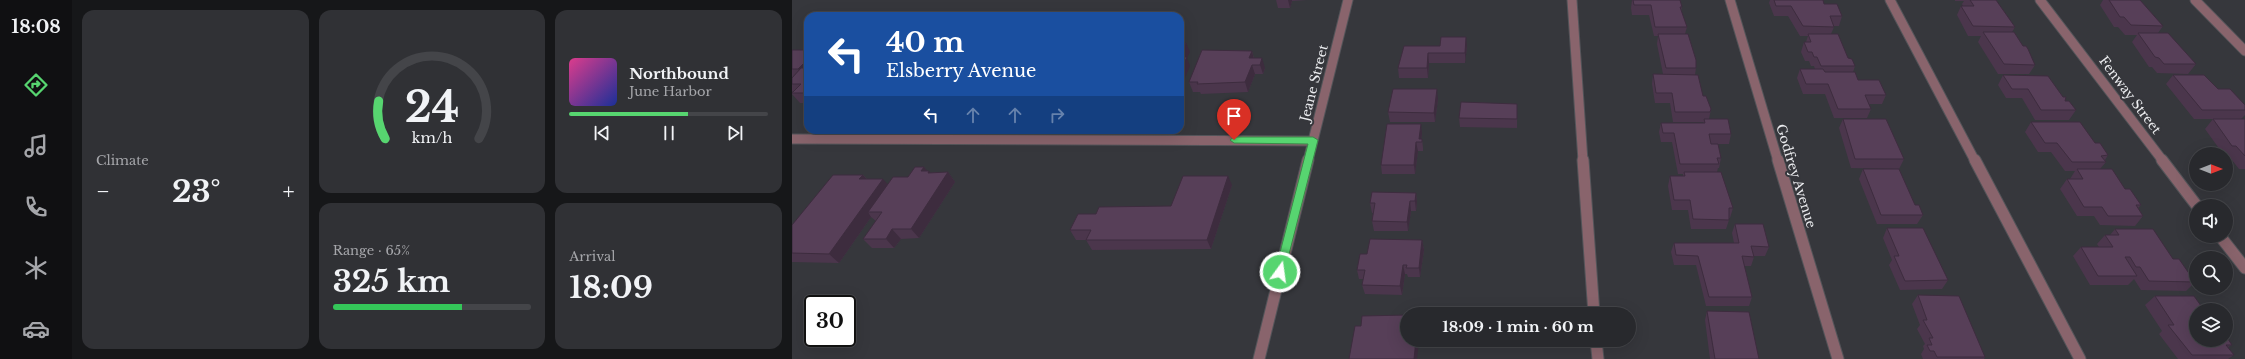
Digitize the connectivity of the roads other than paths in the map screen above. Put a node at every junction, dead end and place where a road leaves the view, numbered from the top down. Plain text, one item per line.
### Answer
1 (1348, 0) edge
2 (1572, 0) edge
3 (1730, 0) edge
4 (1890, 0) edge
5 (2040, 0) edge
6 (2195, 0) edge
7 (2245, 51) edge
8 (792, 139) edge
9 (1313, 140) junction
10 (2192, 199) edge
11 (2225, 243) edge
12 (2245, 268) edge
13 (1594, 307) edge
14 (1597, 347) edge
15 (1259, 359) edge
16 (1598, 359) edge
17 (1838, 359) edge
18 (2080, 359) edge

1 - 9 street, Jeane Street
2 - 13 street
3 - 17 street, Godfrey Avenue
4 - 18 street
5 - 10 street, Fenway Street
6 - 7 street
8 - 9 street
9 - 15 street, Jeane Street
11 - 12 street
14 - 16 street

